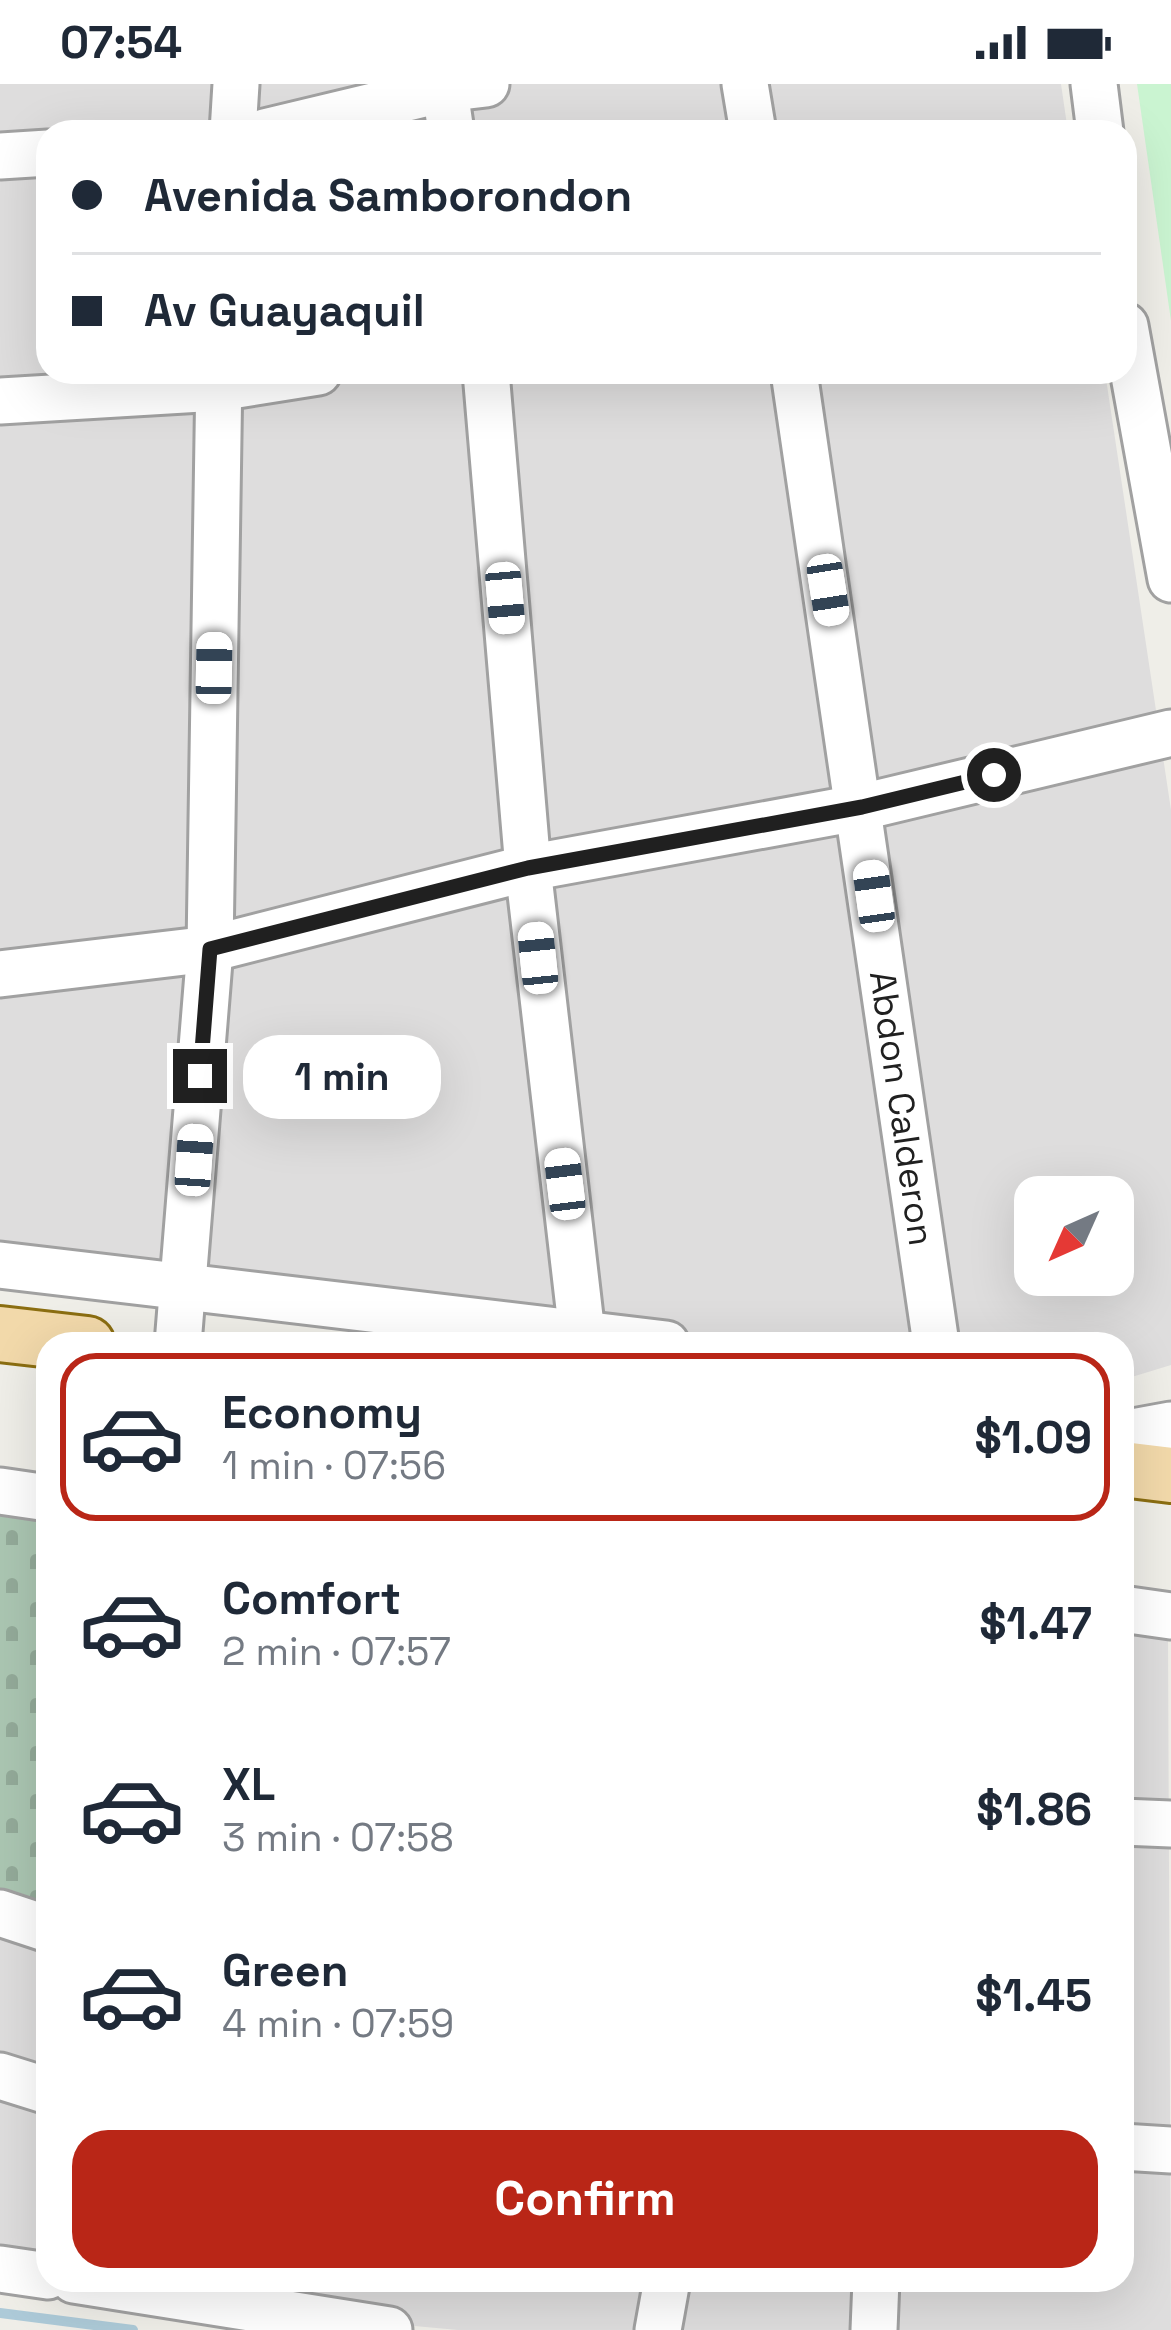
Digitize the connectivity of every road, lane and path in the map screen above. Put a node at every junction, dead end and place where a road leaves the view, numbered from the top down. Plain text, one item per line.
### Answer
1 (236, 84) edge
2 (745, 84) edge
3 (1094, 84) edge
4 (456, 97) edge
5 (234, 120) edge
6 (331, 120) edge
7 (751, 120) edge
8 (1098, 120) edge
9 (36, 154) edge
10 (0, 156) edge
11 (177, 384) edge
12 (219, 384) edge
13 (487, 384) edge
14 (796, 384) edge
15 (1136, 384) edge
16 (0, 401) edge
17 (1171, 579) edge
18 (1171, 733) edge
19 (862, 807) junction
20 (528, 868) junction
21 (210, 949) junction
22 (0, 974) edge
23 (0, 1265) edge
24 (184, 1287) junction
25 (179, 1332) edge
26 (565, 1332) edge
27 (582, 1332) edge
28 (934, 1332) edge
29 (0, 1334) edge
30 (36, 1338) edge
31 (1171, 1425) edge
32 (1134, 1433) edge
33 (1134, 1470) edge
34 (1171, 1475) edge
35 (0, 1491) edge
36 (36, 1496) edge
37 (1134, 1611) edge
38 (1171, 1616) edge
39 (1134, 1822) edge
40 (1171, 1823) edge
41 (0, 1913) edge
42 (36, 1925) edge
43 (0, 2076) edge
44 (36, 2086) edge
45 (1134, 2148) edge
46 (1171, 2150) edge
47 (0, 2270) edge
48 (36, 2275) edge
49 (150, 2292) edge
50 (665, 2292) edge
51 (876, 2292) edge
52 (389, 2330) edge
53 (658, 2330) edge
54 (874, 2330) edge

1 - 5 street
2 - 7 street
3 - 8 street
4 - 6 street
9 - 10 street
11 - 16 street
12 - 21 street
13 - 20 street
14 - 19 street, Abdon Calderon
15 - 17 street
18 - 19 street
19 - 20 street
19 - 28 street, Abdon Calderon
20 - 21 street
20 - 27 street
21 - 22 street
21 - 24 street
23 - 24 street
24 - 25 street
24 - 26 street
29 - 30 main road
31 - 32 street
33 - 34 main road
35 - 36 street
37 - 38 street
39 - 40 street
41 - 42 street
43 - 44 street
45 - 46 street
47 - 48 street
49 - 52 street
50 - 53 street
51 - 54 street

